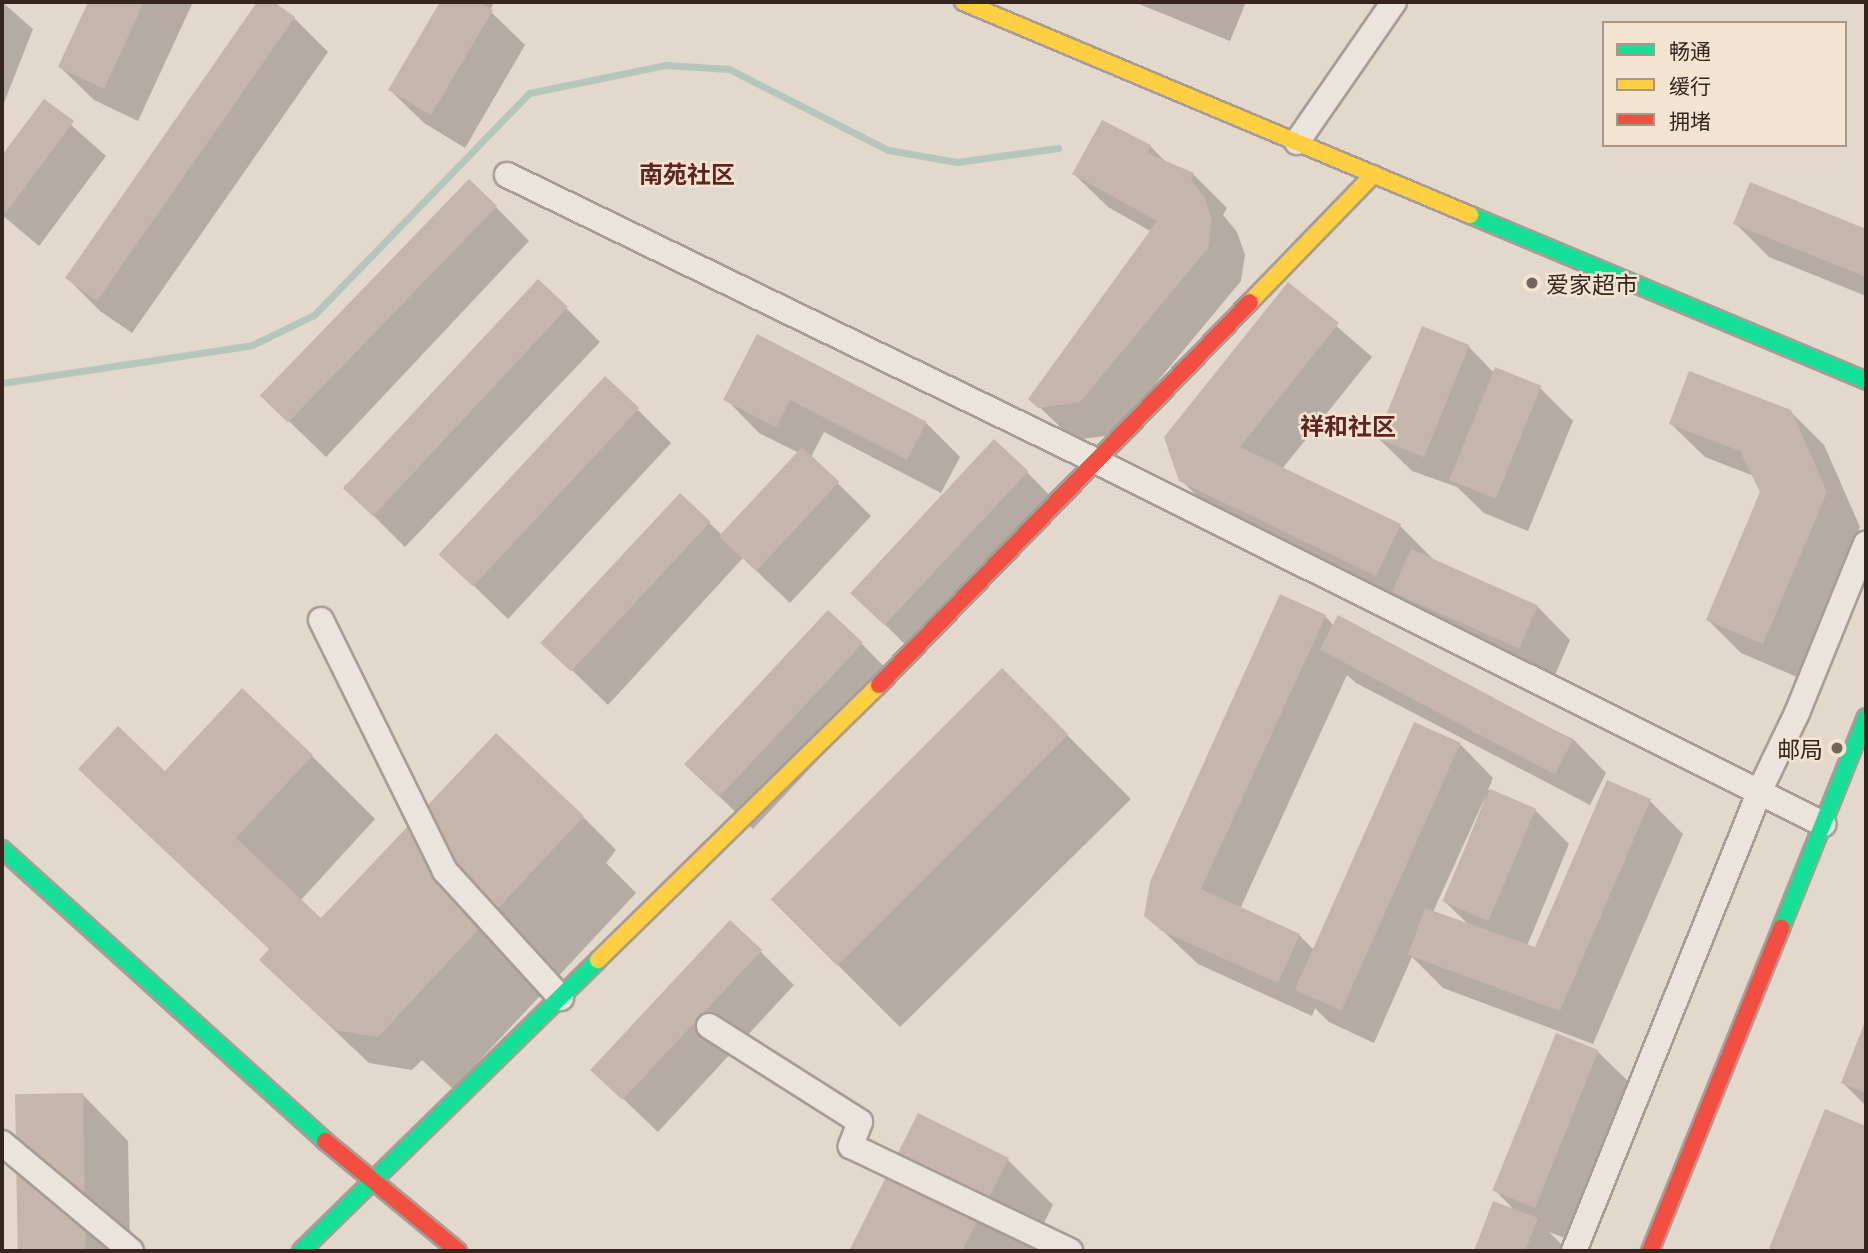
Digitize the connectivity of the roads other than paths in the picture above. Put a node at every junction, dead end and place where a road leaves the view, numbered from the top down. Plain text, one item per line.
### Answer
1 (963, 2) edge
2 (1394, 2) edge
3 (1297, 142) junction
4 (1374, 174) junction
5 (507, 175) dead end
6 (1866, 381) edge
7 (1096, 461) junction
8 (1866, 543) edge
9 (321, 620) dead end
10 (1866, 717) edge
11 (1759, 792) junction
12 (1824, 824) junction
13 (2, 849) edge
14 (561, 998) junction
15 (709, 1026) dead end
16 (2, 1143) edge
17 (369, 1181) junction
18 (131, 1251) edge
19 (301, 1251) edge
20 (458, 1251) edge
21 (1070, 1251) edge
22 (1574, 1251) edge
23 (1650, 1251) edge

1 - 3 street
2 - 3 street
3 - 4 street
4 - 6 street
4 - 7 street
5 - 7 street
7 - 11 street
7 - 14 street
8 - 11 street
9 - 14 street
10 - 12 street
11 - 12 street
11 - 22 street
12 - 23 street
13 - 17 street
14 - 17 street
15 - 21 street
16 - 18 street
17 - 19 street
17 - 20 street

